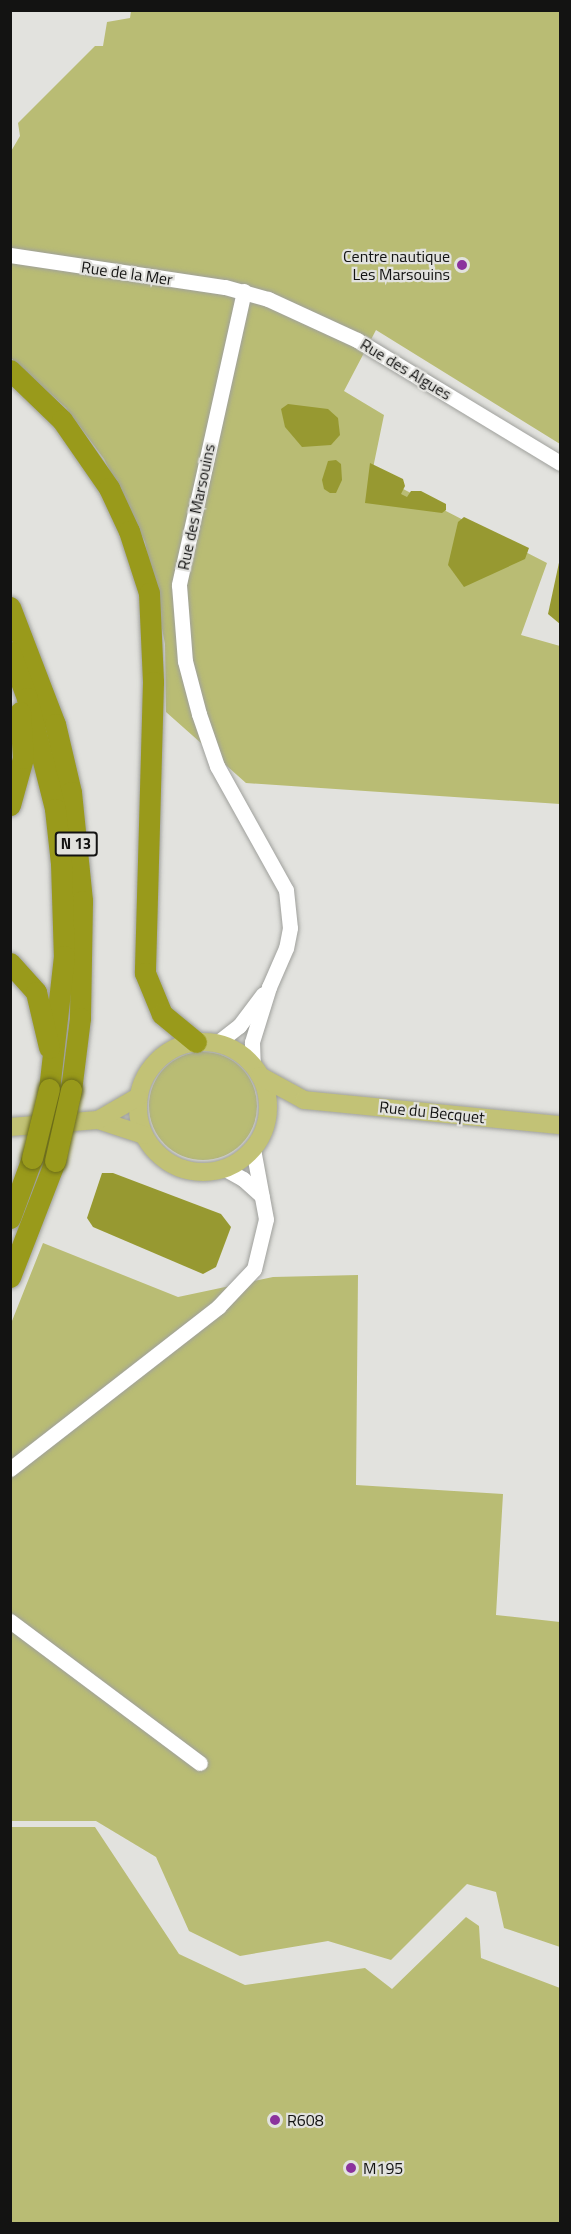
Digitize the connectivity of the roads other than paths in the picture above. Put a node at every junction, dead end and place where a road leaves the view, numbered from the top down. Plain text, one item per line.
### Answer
1 (10, 255) edge
2 (244, 291) junction
3 (10, 370) edge
4 (561, 463) edge
5 (10, 607) edge
6 (12, 655) edge
7 (10, 806) edge
8 (10, 963) edge
9 (269, 987) junction
10 (206, 1043) junction
11 (53, 1065) junction
12 (257, 1071) junction
13 (138, 1097) junction
14 (304, 1100) junction
15 (267, 1117) junction
16 (98, 1120) junction
17 (561, 1125) edge
18 (10, 1127) edge
19 (144, 1135) junction
20 (253, 1149) junction
21 (225, 1169) junction
22 (262, 1196) junction
23 (10, 1218) edge
24 (10, 1277) edge
25 (10, 1469) edge
26 (10, 1621) edge
27 (200, 1763) dead end

1 - 2 street, Rue de la Mer
2 - 4 street, Rue des Algues
2 - 9 street, Rue des Marsouins
3 - 10 highway
5 - 24 highway, N 13, bridge
6 - 7 highway
6 - 11 highway, N 13
8 - 11 highway
9 - 10 street, Rue des Marsouins
9 - 12 street, Rue des Marsouins
10 - 12 main road
10 - 13 main road
11 - 23 highway, N 13, bridge
12 - 14 main road, Rue du Becquet
12 - 15 main road
13 - 16 main road
13 - 19 main road
14 - 15 main road
14 - 17 main road, Rue du Becquet
15 - 20 main road
16 - 18 main road
16 - 19 main road
19 - 21 main road
20 - 21 main road
20 - 22 street
21 - 22 street
22 - 25 street
26 - 27 street

